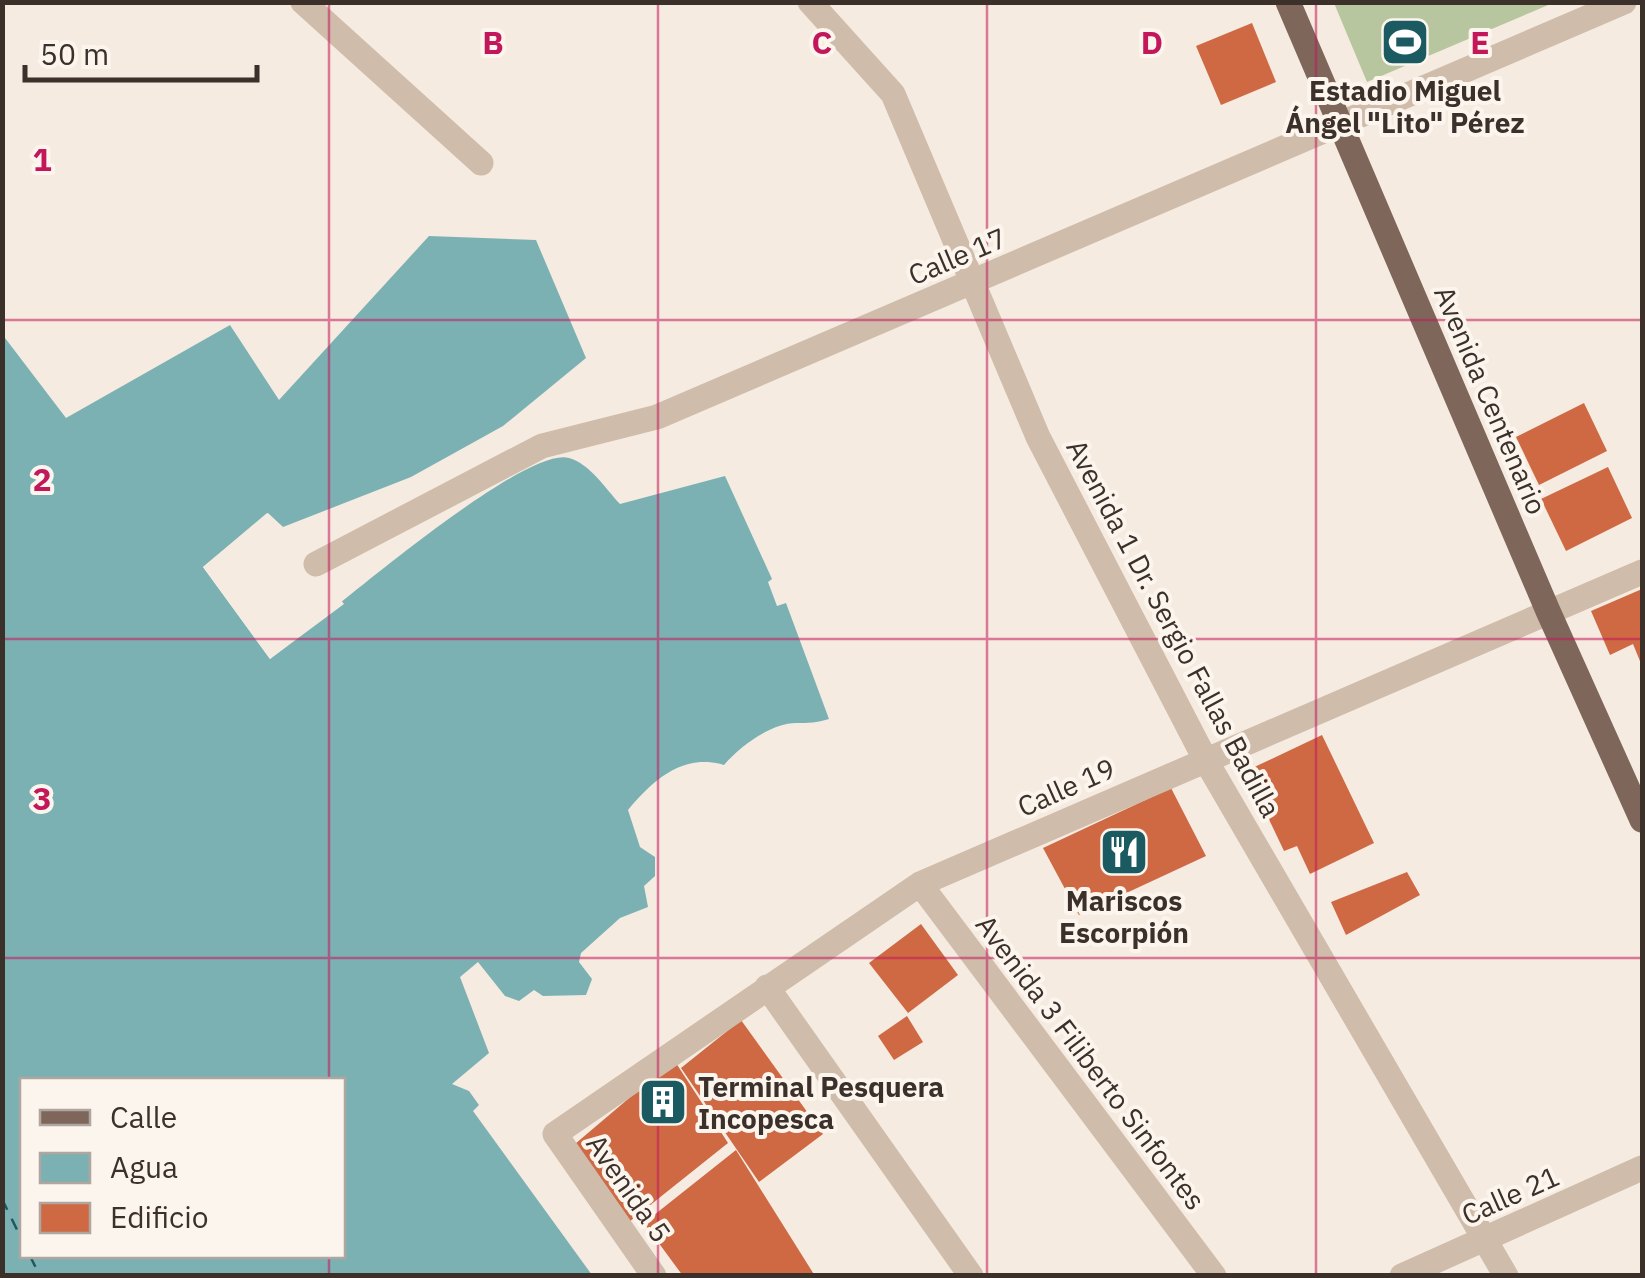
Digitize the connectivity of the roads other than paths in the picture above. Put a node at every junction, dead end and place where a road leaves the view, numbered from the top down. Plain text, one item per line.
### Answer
1 (302, 2) edge
2 (810, 2) edge
3 (1288, 2) edge
4 (1624, 2) edge
5 (1342, 123) junction
6 (481, 163) dead end
7 (972, 282) junction
8 (316, 564) dead end
9 (1642, 572) edge
10 (1548, 612) junction
11 (1204, 759) junction
12 (1642, 820) edge
13 (920, 884) junction
14 (767, 987) junction
15 (555, 1134) joint
16 (1642, 1168) edge
17 (1487, 1238) junction
18 (654, 1276) edge
19 (971, 1276) edge
20 (1214, 1276) edge
21 (1402, 1276) edge
22 (1506, 1276) edge

1 - 6 street
2 - 7 street, Avenida 1 Dr. Sergio Fallas Badilla
3 - 5 main road, Avenida Centenario
4 - 5 street, Calle 17
5 - 7 street, Calle 17
5 - 10 main road, Avenida Centenario
7 - 8 street, Calle 17
7 - 11 street, Avenida 1 Dr. Sergio Fallas Badilla
9 - 10 street, Calle 19
10 - 11 street, Calle 19
10 - 12 main road, Avenida Centenario
11 - 13 street, Calle 19
11 - 17 street, Avenida 1 Dr. Sergio Fallas Badilla
13 - 14 street, Calle 19
13 - 20 street, Avenida 3 Filiberto Sinfontes
14 - 15 street, Calle 19
14 - 19 street
15 - 18 street, Avenida 5
16 - 17 street, Calle 21
17 - 21 street, Calle 21
17 - 22 street, Avenida 1 Dr. Sergio Fallas Badilla

